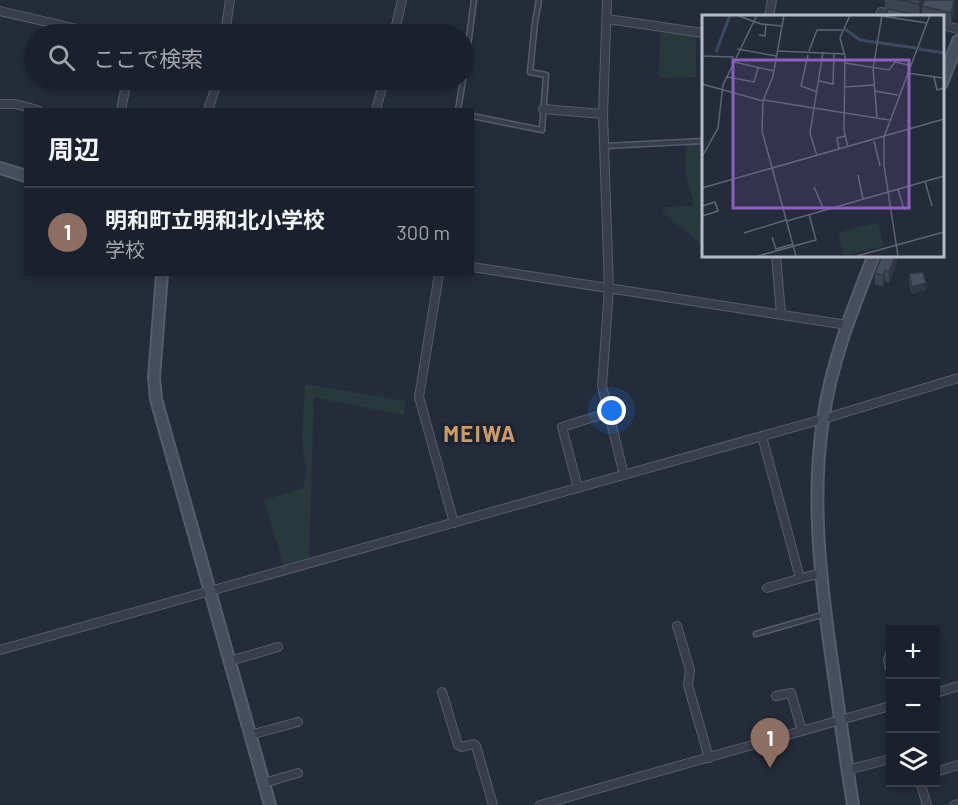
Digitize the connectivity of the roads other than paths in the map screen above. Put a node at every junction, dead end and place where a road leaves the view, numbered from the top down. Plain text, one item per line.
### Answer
1 (230, 0) edge
2 (402, 0) edge
3 (474, 0) edge
4 (539, 0) edge
5 (607, 0) edge
6 (772, 0) edge
7 (0, 11) edge
8 (769, 15) edge
9 (880, 15) edge
10 (898, 15) edge
11 (607, 19) junction
12 (56, 24) edge
13 (226, 24) edge
14 (396, 24) edge
15 (471, 24) edge
16 (943, 25) edge
17 (958, 28) edge
18 (702, 33) edge
19 (958, 41) edge
20 (952, 70) edge
21 (125, 90) edge
22 (215, 90) edge
23 (381, 90) edge
24 (461, 90) edge
25 (0, 104) edge
26 (30, 108) edge
27 (121, 108) edge
28 (209, 108) edge
29 (377, 108) edge
30 (458, 108) edge
31 (543, 109) junction
32 (603, 114) junction
33 (474, 116) edge
34 (702, 141) edge
35 (604, 146) junction
36 (0, 168) edge
37 (24, 175) edge
38 (776, 256) edge
39 (874, 256) edge
40 (474, 267) edge
41 (162, 276) edge
42 (439, 276) edge
43 (609, 289) junction
44 (781, 314) junction
45 (847, 325) junction
46 (958, 378) edge
47 (607, 413) junction
48 (823, 419) junction
49 (764, 440) dead end
50 (624, 475) junction
51 (578, 488) junction
52 (454, 523) junction
53 (821, 574) junction
54 (800, 578) junction
55 (767, 588) dead end
56 (210, 591) junction
57 (826, 614) junction
58 (677, 626) dead end
59 (756, 634) dead end
60 (278, 647) dead end
61 (0, 650) edge
62 (230, 661) junction
63 (958, 686) edge
64 (442, 692) dead end
65 (940, 692) edge
66 (776, 696) dead end
67 (886, 707) edge
68 (839, 721) junction
69 (298, 722) dead end
70 (802, 732) junction
71 (250, 735) junction
72 (709, 758) junction
73 (886, 760) edge
74 (958, 765) edge
75 (847, 770) junction
76 (940, 771) edge
77 (298, 773) dead end
78 (264, 783) junction
79 (921, 787) edge
80 (270, 805) edge
81 (493, 805) edge
82 (540, 805) edge
83 (853, 805) edge
84 (927, 805) edge

1 - 13 street
2 - 14 street
3 - 15 lane
4 - 31 lane
5 - 11 street
6 - 8 street
7 - 12 street
9 - 10 street
11 - 18 street
11 - 32 street
16 - 17 street
19 - 20 street
21 - 27 street
22 - 28 street
23 - 29 street
24 - 30 lane
25 - 26 street
31 - 32 street
31 - 33 lane
32 - 35 street
34 - 35 lane
35 - 43 street
36 - 37 street
38 - 44 street
39 - 45 street
40 - 43 street
41 - 56 street
42 - 52 street
43 - 44 street
43 - 47 street
44 - 45 street
45 - 48 street
46 - 48 street
47 - 50 street
47 - 51 street
48 - 50 street
48 - 53 street
49 - 54 street
50 - 51 street
51 - 52 street
52 - 56 street
53 - 54 street
53 - 57 street
54 - 55 street
56 - 61 street
56 - 62 street
57 - 59 lane
57 - 68 street
58 - 72 street
60 - 62 street
62 - 71 street
63 - 65 street
64 - 81 street
66 - 70 street
67 - 68 street
68 - 70 street
68 - 75 street
69 - 71 street
70 - 72 street
71 - 78 street
72 - 82 street
73 - 75 street
74 - 76 street
75 - 83 street
77 - 78 street
78 - 80 street
79 - 84 street

